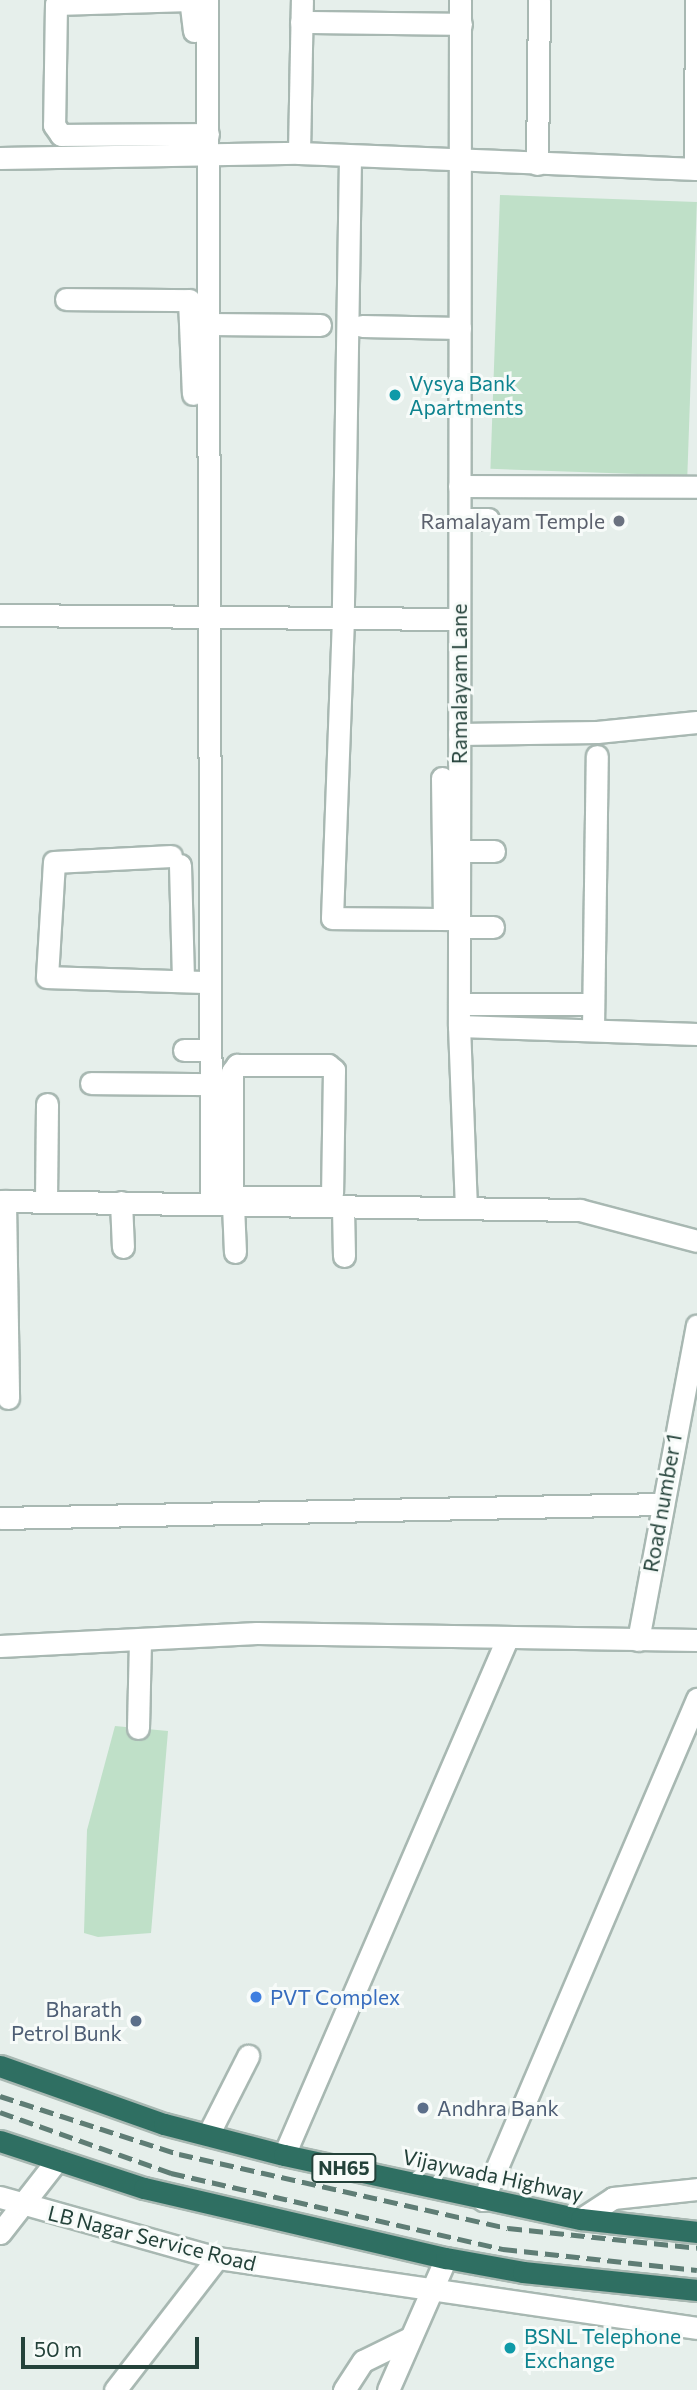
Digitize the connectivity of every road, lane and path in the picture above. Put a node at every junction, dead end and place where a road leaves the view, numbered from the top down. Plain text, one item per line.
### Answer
1 (207, 0) edge
2 (302, 0) edge
3 (460, 0) edge
4 (539, 0) edge
5 (696, 0) edge
6 (301, 22) junction
7 (461, 24) junction
8 (203, 140) junction
9 (299, 153) junction
10 (350, 157) junction
11 (0, 158) edge
12 (460, 160) junction
13 (537, 164) junction
14 (696, 169) edge
15 (66, 299) dead end
16 (208, 324) junction
17 (320, 325) dead end
18 (362, 326) dead end
19 (460, 328) junction
20 (198, 384) junction
21 (459, 486) junction
22 (697, 487) edge
23 (460, 519) junction
24 (488, 519) dead end
25 (0, 615) edge
26 (209, 617) junction
27 (343, 618) junction
28 (459, 620) junction
29 (697, 722) edge
30 (459, 734) junction
31 (597, 756) dead end
32 (442, 778) dead end
33 (451, 815) junction
34 (494, 851) dead end
35 (454, 856) junction
36 (177, 866) junction
37 (212, 878) junction
38 (454, 922) junction
39 (493, 927) dead end
40 (183, 981) junction
41 (209, 982) junction
42 (459, 1004) junction
43 (593, 1004) junction
44 (459, 1026) junction
45 (593, 1028) junction
46 (697, 1034) edge
47 (184, 1050) dead end
48 (210, 1051) junction
49 (91, 1083) dead end
50 (210, 1084) junction
51 (47, 1104) dead end
52 (221, 1151) junction
53 (2, 1201) edge
54 (46, 1201) junction
55 (121, 1202) junction
56 (211, 1205) junction
57 (233, 1205) junction
58 (466, 1207) junction
59 (343, 1208) junction
60 (697, 1241) edge
61 (123, 1247) dead end
62 (235, 1252) dead end
63 (344, 1256) dead end
64 (697, 1325) edge
65 (8, 1398) dead end
66 (662, 1504) junction
67 (0, 1518) edge
68 (141, 1639) junction
69 (507, 1639) junction
70 (638, 1640) junction
71 (697, 1640) edge
72 (0, 1646) edge
73 (697, 1699) edge
74 (138, 1728) dead end
75 (247, 2056) dead end
76 (0, 2066) edge
77 (208, 2135) junction
78 (0, 2141) edge
79 (284, 2155) junction
80 (57, 2160) junction
81 (697, 2189) edge
82 (0, 2197) edge
83 (483, 2200) junction
84 (21, 2205) junction
85 (581, 2219) junction
86 (697, 2232) edge
87 (0, 2233) edge
88 (217, 2258) junction
89 (446, 2258) junction
90 (697, 2290) edge
91 (430, 2292) junction
92 (697, 2328) edge
93 (408, 2339) junction
94 (115, 2390) edge
95 (344, 2390) edge
96 (388, 2390) edge

1 - 8 street
2 - 6 street
3 - 7 street, Ramalayam Lane
4 - 13 street
5 - 14 street
6 - 7 street
6 - 9 street
7 - 12 street, Ramalayam Lane
8 - 8 street
8 - 9 street
8 - 11 street
8 - 16 street
9 - 10 street
10 - 12 street
10 - 27 street
12 - 13 street
12 - 19 street, Ramalayam Lane
13 - 14 street
15 - 20 street
16 - 17 street
16 - 20 street
18 - 19 street
19 - 21 street, Ramalayam Lane
20 - 26 street
21 - 22 street
21 - 23 street, Ramalayam Lane
23 - 24 street
23 - 28 street, Ramalayam Lane
25 - 26 street
26 - 27 street
26 - 37 street
27 - 28 street
27 - 38 street
28 - 30 street, Ramalayam Lane
29 - 30 street
30 - 33 street, Ramalayam Lane
31 - 43 street
32 - 33 street
33 - 35 street, Ramalayam Lane
34 - 35 street
35 - 38 street, Ramalayam Lane
36 - 37 street
36 - 40 street
36 - 40 street
37 - 41 street
38 - 39 street
38 - 42 street, Ramalayam Lane
40 - 41 street
41 - 48 street
42 - 43 street
42 - 44 street, Ramalayam Lane
43 - 45 street
44 - 45 street
44 - 58 street, Ramalayam Lane
45 - 46 street
47 - 48 street
48 - 50 street
49 - 50 street
50 - 52 street
51 - 54 street
52 - 52 street
52 - 56 street
53 - 54 street
53 - 65 street
54 - 55 street
55 - 56 street
55 - 61 street
56 - 57 street
57 - 59 street
57 - 62 street
58 - 59 street
58 - 60 street
59 - 63 street
64 - 66 street, Road number 1
66 - 67 street
66 - 70 street, Road number 1
68 - 69 street
68 - 72 street
68 - 74 street
69 - 70 street
69 - 79 street
70 - 71 street
73 - 83 street
75 - 77 street
76 - 77 highway, Vijaywada Highway / NH65
77 - 79 highway, Vijaywada Highway / NH65
78 - 80 highway
79 - 83 highway, Vijaywada Highway / NH65
80 - 84 street
80 - 89 highway
81 - 85 street
82 - 84 street, LB Nagar Service Road
83 - 85 highway, Vijaywada Highway / NH65
84 - 87 street
84 - 88 street, LB Nagar Service Road
85 - 86 highway, Vijaywada Highway / NH65
88 - 91 street, LB Nagar Service Road
88 - 94 street
89 - 90 highway
89 - 91 street
91 - 92 street, LB Nagar Service Road
91 - 93 street
93 - 95 street
93 - 96 street

